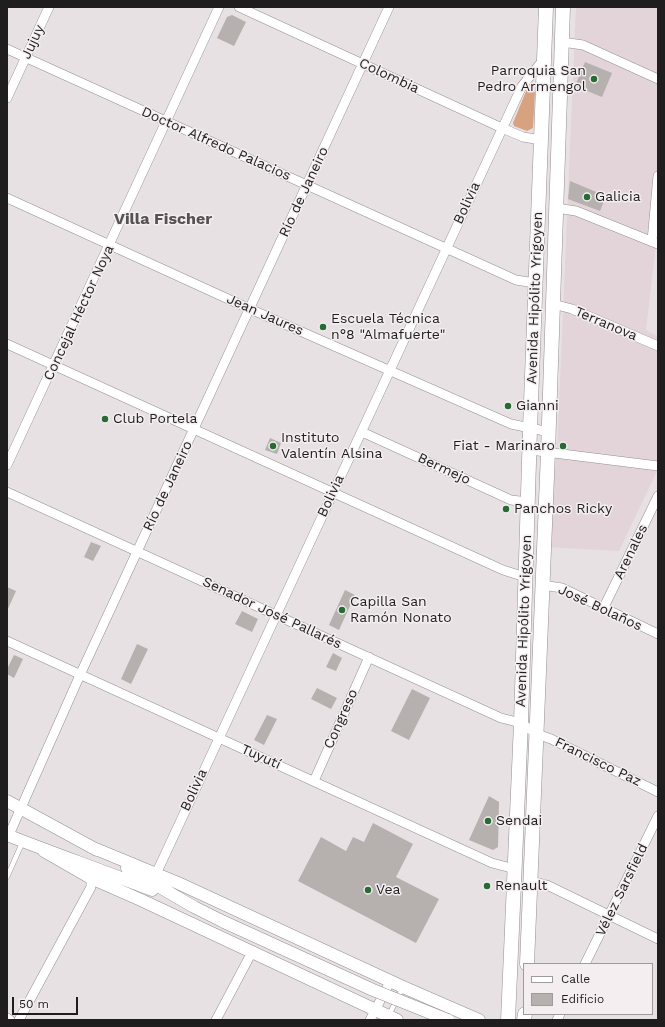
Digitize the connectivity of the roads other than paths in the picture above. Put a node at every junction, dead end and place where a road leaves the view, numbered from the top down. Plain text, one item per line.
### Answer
1 (49, 7) edge
2 (219, 7) edge
3 (239, 7) edge
4 (389, 7) edge
5 (546, 7) edge
6 (563, 7) edge
7 (562, 42) junction
8 (7, 49) edge
9 (26, 57) junction
10 (544, 59) junction
11 (363, 64) junction
12 (658, 79) edge
13 (7, 98) edge
14 (166, 122) junction
15 (502, 128) junction
16 (541, 140) junction
17 (658, 176) edge
18 (307, 186) junction
19 (7, 198) edge
20 (556, 208) junction
21 (655, 242) edge
22 (111, 244) junction
23 (445, 249) junction
24 (536, 283) junction
25 (553, 304) junction
26 (250, 309) junction
27 (7, 344) edge
28 (658, 346) edge
29 (54, 366) junction
30 (390, 370) junction
31 (530, 429) junction
32 (193, 430) junction
33 (362, 432) junction
34 (549, 432) junction
35 (530, 450) junction
36 (548, 452) junction
37 (7, 465) edge
38 (658, 466) edge
39 (7, 492) edge
40 (332, 493) junction
41 (658, 496) edge
42 (528, 502) junction
43 (138, 551) junction
44 (525, 577) junction
45 (542, 585) junction
46 (604, 607) junction
47 (276, 616) junction
48 (658, 634) edge
49 (7, 641) edge
50 (369, 657) junction
51 (80, 675) junction
52 (521, 723) junction
53 (537, 734) junction
54 (218, 738) junction
55 (314, 781) junction
56 (658, 792) edge
57 (7, 801) edge
58 (19, 808) junction
59 (658, 816) edge
60 (8, 835) edge
61 (23, 842) junction
62 (91, 846) junction
63 (44, 850) junction
64 (515, 868) junction
65 (156, 874) junction
66 (7, 877) edge
67 (91, 878) junction
68 (530, 881) junction
69 (194, 907) junction
70 (610, 915) junction
71 (658, 938) edge
72 (252, 952) junction
73 (527, 963) edge
74 (586, 963) edge
75 (390, 982) junction
76 (403, 987) junction
77 (373, 1015) edge
78 (7, 1018) edge
79 (393, 1018) edge
80 (471, 1019) edge
81 (10, 1020) edge
82 (19, 1020) edge
83 (216, 1020) edge
84 (448, 1020) edge
85 (508, 1020) edge

1 - 9 street, Jujuy
2 - 14 street, Concejal Héctor Noya
3 - 11 street, Colombia
4 - 11 street, Río de Janeiro
5 - 10 main road, Avenida Hipólito Yrigoyen
6 - 7 main road, Avenida Hipólito Yrigoyen
7 - 12 street
7 - 20 main road, Avenida Hipólito Yrigoyen
8 - 9 street, Doctor Alfredo Palacios
9 - 13 street, Jujuy
9 - 14 street, Doctor Alfredo Palacios
10 - 15 street, Bolivia
10 - 16 main road, Avenida Hipólito Yrigoyen
11 - 15 street, Colombia
11 - 18 street, Río de Janeiro
14 - 18 street, Doctor Alfredo Palacios
14 - 22 street, Concejal Héctor Noya
15 - 16 street, Colombia
15 - 23 street, Bolivia
16 - 24 main road, Avenida Hipólito Yrigoyen
17 - 21 street
18 - 23 street, Doctor Alfredo Palacios
18 - 26 street, Río de Janeiro
19 - 22 street, Jean Jaures
20 - 21 street
20 - 25 main road, Avenida Hipólito Yrigoyen
22 - 26 street, Jean Jaures
22 - 29 street, Concejal Héctor Noya
23 - 24 street, Doctor Alfredo Palacios
23 - 30 street, Bolivia
24 - 31 main road, Avenida Hipólito Yrigoyen
25 - 28 street, Terranova
25 - 34 main road, Avenida Hipólito Yrigoyen
26 - 30 street, Jean Jaures
26 - 32 street, Río de Janeiro
27 - 29 street
29 - 32 street
29 - 37 street, Concejal Héctor Noya
30 - 31 street, Jean Jaures
30 - 33 street, Bolivia
31 - 34 street, Jean Jaures
31 - 35 main road, Avenida Hipólito Yrigoyen
32 - 40 street
32 - 43 street, Río de Janeiro
33 - 40 street, Bolivia
33 - 42 street, Bermejo
34 - 36 main road, Avenida Hipólito Yrigoyen
35 - 36 street
35 - 42 main road, Avenida Hipólito Yrigoyen
36 - 38 street
36 - 45 main road, Avenida Hipólito Yrigoyen
39 - 43 street, Senador José Pallarés
40 - 44 street
40 - 47 street, Bolivia
41 - 46 street, Arenales
42 - 44 main road, Avenida Hipólito Yrigoyen
43 - 47 street, Senador José Pallarés
43 - 51 street, Río de Janeiro
44 - 52 main road, Avenida Hipólito Yrigoyen
45 - 46 street, José Bolaños
45 - 53 main road, Avenida Hipólito Yrigoyen
46 - 48 street, José Bolaños
47 - 50 street, Senador José Pallarés
47 - 54 street, Bolivia
49 - 51 street, Tuyutí
50 - 52 street, Senador José Pallarés
50 - 55 street, Congreso
51 - 54 street, Tuyutí
51 - 58 street, Río de Janeiro
52 - 53 street, Senador José Pallarés
52 - 64 main road, Avenida Hipólito Yrigoyen
53 - 56 street, Francisco Paz
53 - 68 main road, Avenida Hipólito Yrigoyen
54 - 55 street, Tuyutí
54 - 65 street, Bolivia
55 - 64 street, Tuyutí
57 - 58 main road
58 - 60 street, Río de Janeiro
58 - 62 main road
59 - 70 street, Vélez Sarsfield
60 - 61 main road
61 - 63 main road
61 - 66 lane
62 - 65 main road
62 - 69 main road
63 - 67 main road
63 - 69 main road
64 - 85 main road, Avenida Hipólito Yrigoyen
65 - 75 main road
67 - 72 main road
67 - 82 street
68 - 70 street
68 - 73 main road, Avenida Hipólito Yrigoyen
69 - 84 main road, bridge
70 - 71 street
70 - 74 street, Vélez Sarsfield
72 - 77 main road
72 - 83 street
75 - 76 main road
75 - 77 street
76 - 79 lane
76 - 80 main road
77 - 79 main road
78 - 81 street

